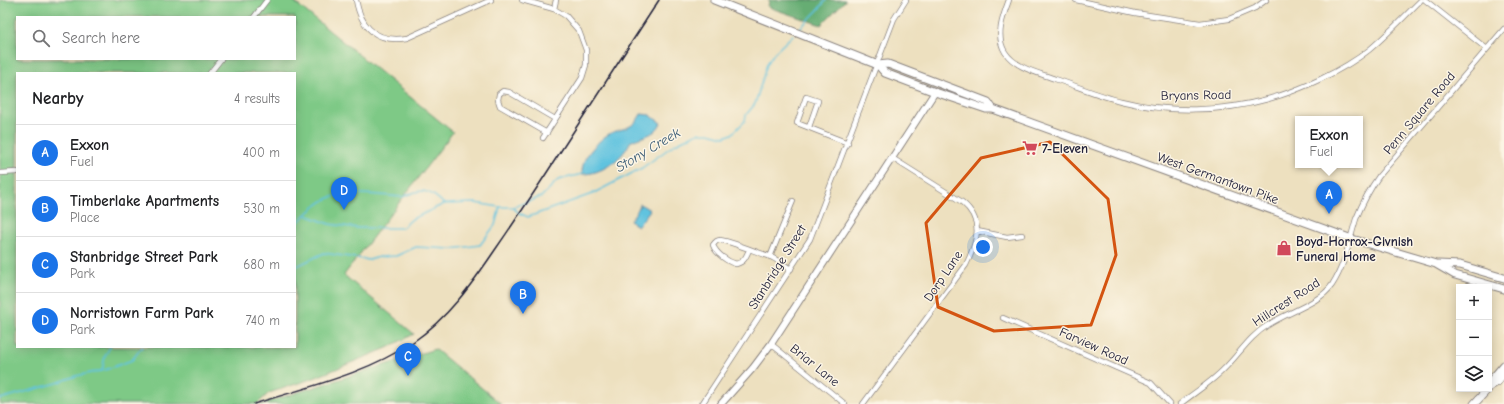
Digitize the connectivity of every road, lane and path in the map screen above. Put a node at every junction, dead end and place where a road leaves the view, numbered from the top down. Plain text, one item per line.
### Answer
1 (267, 0) edge
2 (491, 0) edge
3 (522, 0) edge
4 (556, 0) edge
5 (714, 0) edge
6 (906, 0) edge
7 (1009, 0) edge
8 (1076, 0) edge
9 (1266, 0) edge
10 (1421, 0) edge
11 (1425, 0) edge
12 (356, 1) edge
13 (724, 2) edge
14 (554, 9) junction
15 (255, 16) edge
16 (1504, 29) edge
17 (1487, 49) junction
18 (220, 60) edge
19 (878, 65) junction
20 (211, 72) edge
21 (935, 92) junction
22 (993, 109) junction
23 (555, 119) junction
24 (809, 127) junction
25 (547, 133) junction
26 (543, 138) dead end
27 (848, 143) junction
28 (892, 158) junction
29 (16, 172) edge
30 (0, 173) edge
31 (793, 200) dead end
32 (977, 231) junction
33 (1022, 235) dead end
34 (1352, 239) junction
35 (749, 250) junction
36 (770, 256) junction
37 (1436, 264) junction
38 (791, 269) junction
39 (1504, 278) edge
40 (1504, 289) edge
41 (1003, 318) dead end
42 (771, 344) junction
43 (1504, 365) edge
44 (1504, 374) edge
45 (1492, 380) edge
46 (1492, 385) edge
47 (1485, 392) edge
48 (702, 404) edge
49 (721, 404) edge
50 (845, 404) edge
51 (863, 404) edge
52 (1170, 404) edge
53 (1180, 404) edge
54 (1474, 404) edge

1 - 15 street
2 - 12 street
3 - 14 street
4 - 14 street
5 - 13 main road, West Germantown Pike
6 - 19 street, Stanbridge Street
7 - 10 street, Bryans Road
8 - 9 street
11 - 17 street
13 - 19 main road, West Germantown Pike
14 - 23 street
16 - 17 street, Penn Square Road
17 - 34 street, Penn Square Road
18 - 20 street
19 - 21 main road, West Germantown Pike
19 - 22 main road, West Germantown Pike
19 - 27 street, Stanbridge Street
21 - 22 main road, West Germantown Pike
21 - 28 street
22 - 34 main road, West Germantown Pike
23 - 25 street
23 - 25 street
24 - 24 street
24 - 27 street
25 - 26 street
27 - 38 street, Stanbridge Street
28 - 32 street
28 - 42 street
29 - 30 street
31 - 36 street
32 - 33 street
32 - 51 street, Dorp Lane
34 - 37 main road, West Germantown Pike
34 - 53 street, Hillcrest Road
35 - 35 street
35 - 36 street
36 - 38 street
37 - 39 main road, West Germantown Pike
37 - 40 main road, West Germantown Pike
38 - 48 street, Stanbridge Street
41 - 52 street, Farview Road
42 - 49 street
42 - 50 street, Briar Lane
43 - 45 main road
44 - 46 main road
47 - 54 main road

